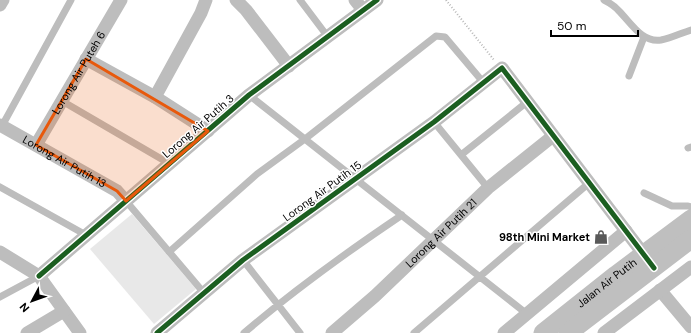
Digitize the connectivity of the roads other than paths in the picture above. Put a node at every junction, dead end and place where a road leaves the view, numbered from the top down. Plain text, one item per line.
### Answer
1 (2, 0) edge
2 (71, 0) edge
3 (121, 0) edge
4 (206, 0) edge
5 (236, 0) edge
6 (300, 0) edge
7 (377, 0) edge
8 (604, 0) edge
9 (0, 5) edge
10 (359, 5) edge
11 (691, 30) edge
12 (328, 37) junction
13 (644, 37) junction
14 (86, 59) junction
15 (289, 66) junction
16 (628, 76) dead end
17 (484, 82) junction
18 (250, 95) junction
19 (155, 97) junction
20 (62, 101) junction
21 (527, 102) junction
22 (434, 122) junction
23 (1, 125) edge
24 (208, 131) junction
25 (553, 136) junction
26 (305, 139) junction
27 (36, 145) junction
28 (461, 155) junction
29 (170, 164) junction
30 (356, 179) junction
31 (589, 183) junction
32 (0, 187) edge
33 (488, 188) junction
34 (644, 192) dead end
35 (126, 201) junction
36 (691, 207) edge
37 (402, 215) junction
38 (691, 219) edge
39 (626, 231) junction
40 (86, 235) junction
41 (691, 239) edge
42 (433, 240) junction
43 (0, 252) edge
44 (169, 252) junction
45 (243, 260) junction
46 (649, 261) junction
47 (691, 267) edge
48 (39, 276) junction
49 (480, 277) junction
50 (660, 290) junction
51 (204, 293) junction
52 (0, 297) edge
53 (277, 304) junction
54 (64, 311) junction
55 (527, 314) junction
56 (691, 327) edge
57 (27, 333) edge
58 (80, 333) edge
59 (156, 333) edge
60 (244, 333) edge
61 (300, 333) edge
62 (332, 333) edge
63 (414, 333) edge
64 (504, 333) edge
65 (543, 333) edge
66 (568, 333) edge
67 (604, 333) edge

1 - 9 street
2 - 23 lane
3 - 14 street, Lorong Air Puteh 6
4 - 19 street
5 - 15 street
6 - 12 lane
7 - 10 street, Lorong Air Putih 3
8 - 13 lane
10 - 12 street, Lorong Air Putih 3
11 - 13 lane
12 - 15 street, Lorong Air Putih 3
13 - 16 lane
14 - 19 street
14 - 20 street, Lorong Air Puteh 6
15 - 18 street, Lorong Air Putih 3
17 - 21 street, Lorong Air Putih 15
17 - 22 street, Lorong Air Putih 15
17 - 26 lane
18 - 24 street, Lorong Air Putih 3
18 - 26 lane
19 - 24 street
20 - 27 street, Lorong Air Puteh 6
20 - 29 lane
21 - 25 street
21 - 28 lane
22 - 28 lane
22 - 30 street, Lorong Air Putih 15
23 - 27 street, Lorong Air Putih 13
24 - 29 street, Lorong Air Putih 3
25 - 31 street
25 - 33 street, Lorong Air Putih 21
26 - 30 lane
26 - 44 lane
27 - 35 street, Lorong Air Putih 13
28 - 33 lane
29 - 35 street, Lorong Air Putih 3
30 - 37 lane
30 - 45 street, Lorong Air Putih 15
31 - 39 street
31 - 49 lane
32 - 40 lane
33 - 42 street, Lorong Air Putih 21
34 - 36 lane
35 - 40 street, Lorong Air Putih 3
35 - 44 lane
37 - 42 lane
37 - 53 lane
38 - 46 street, Jalan Air Putih
39 - 46 street
39 - 55 street
40 - 48 street, Lorong Air Putih 3
41 - 46 street, Jalan Air Putih
42 - 49 lane
42 - 62 street, Lorong Air Putih 21
43 - 48 street
44 - 51 lane
45 - 51 street, Lorong Air Putih 15
45 - 53 lane
46 - 65 street, Jalan Air Putih
46 - 66 street, Jalan Air Putih
47 - 50 street
48 - 52 lane
48 - 54 street
49 - 55 lane
49 - 63 lane
50 - 56 street
50 - 67 street
51 - 59 street, Lorong Air Putih 15
53 - 60 lane
53 - 61 lane
54 - 57 street
54 - 58 street
55 - 64 street

